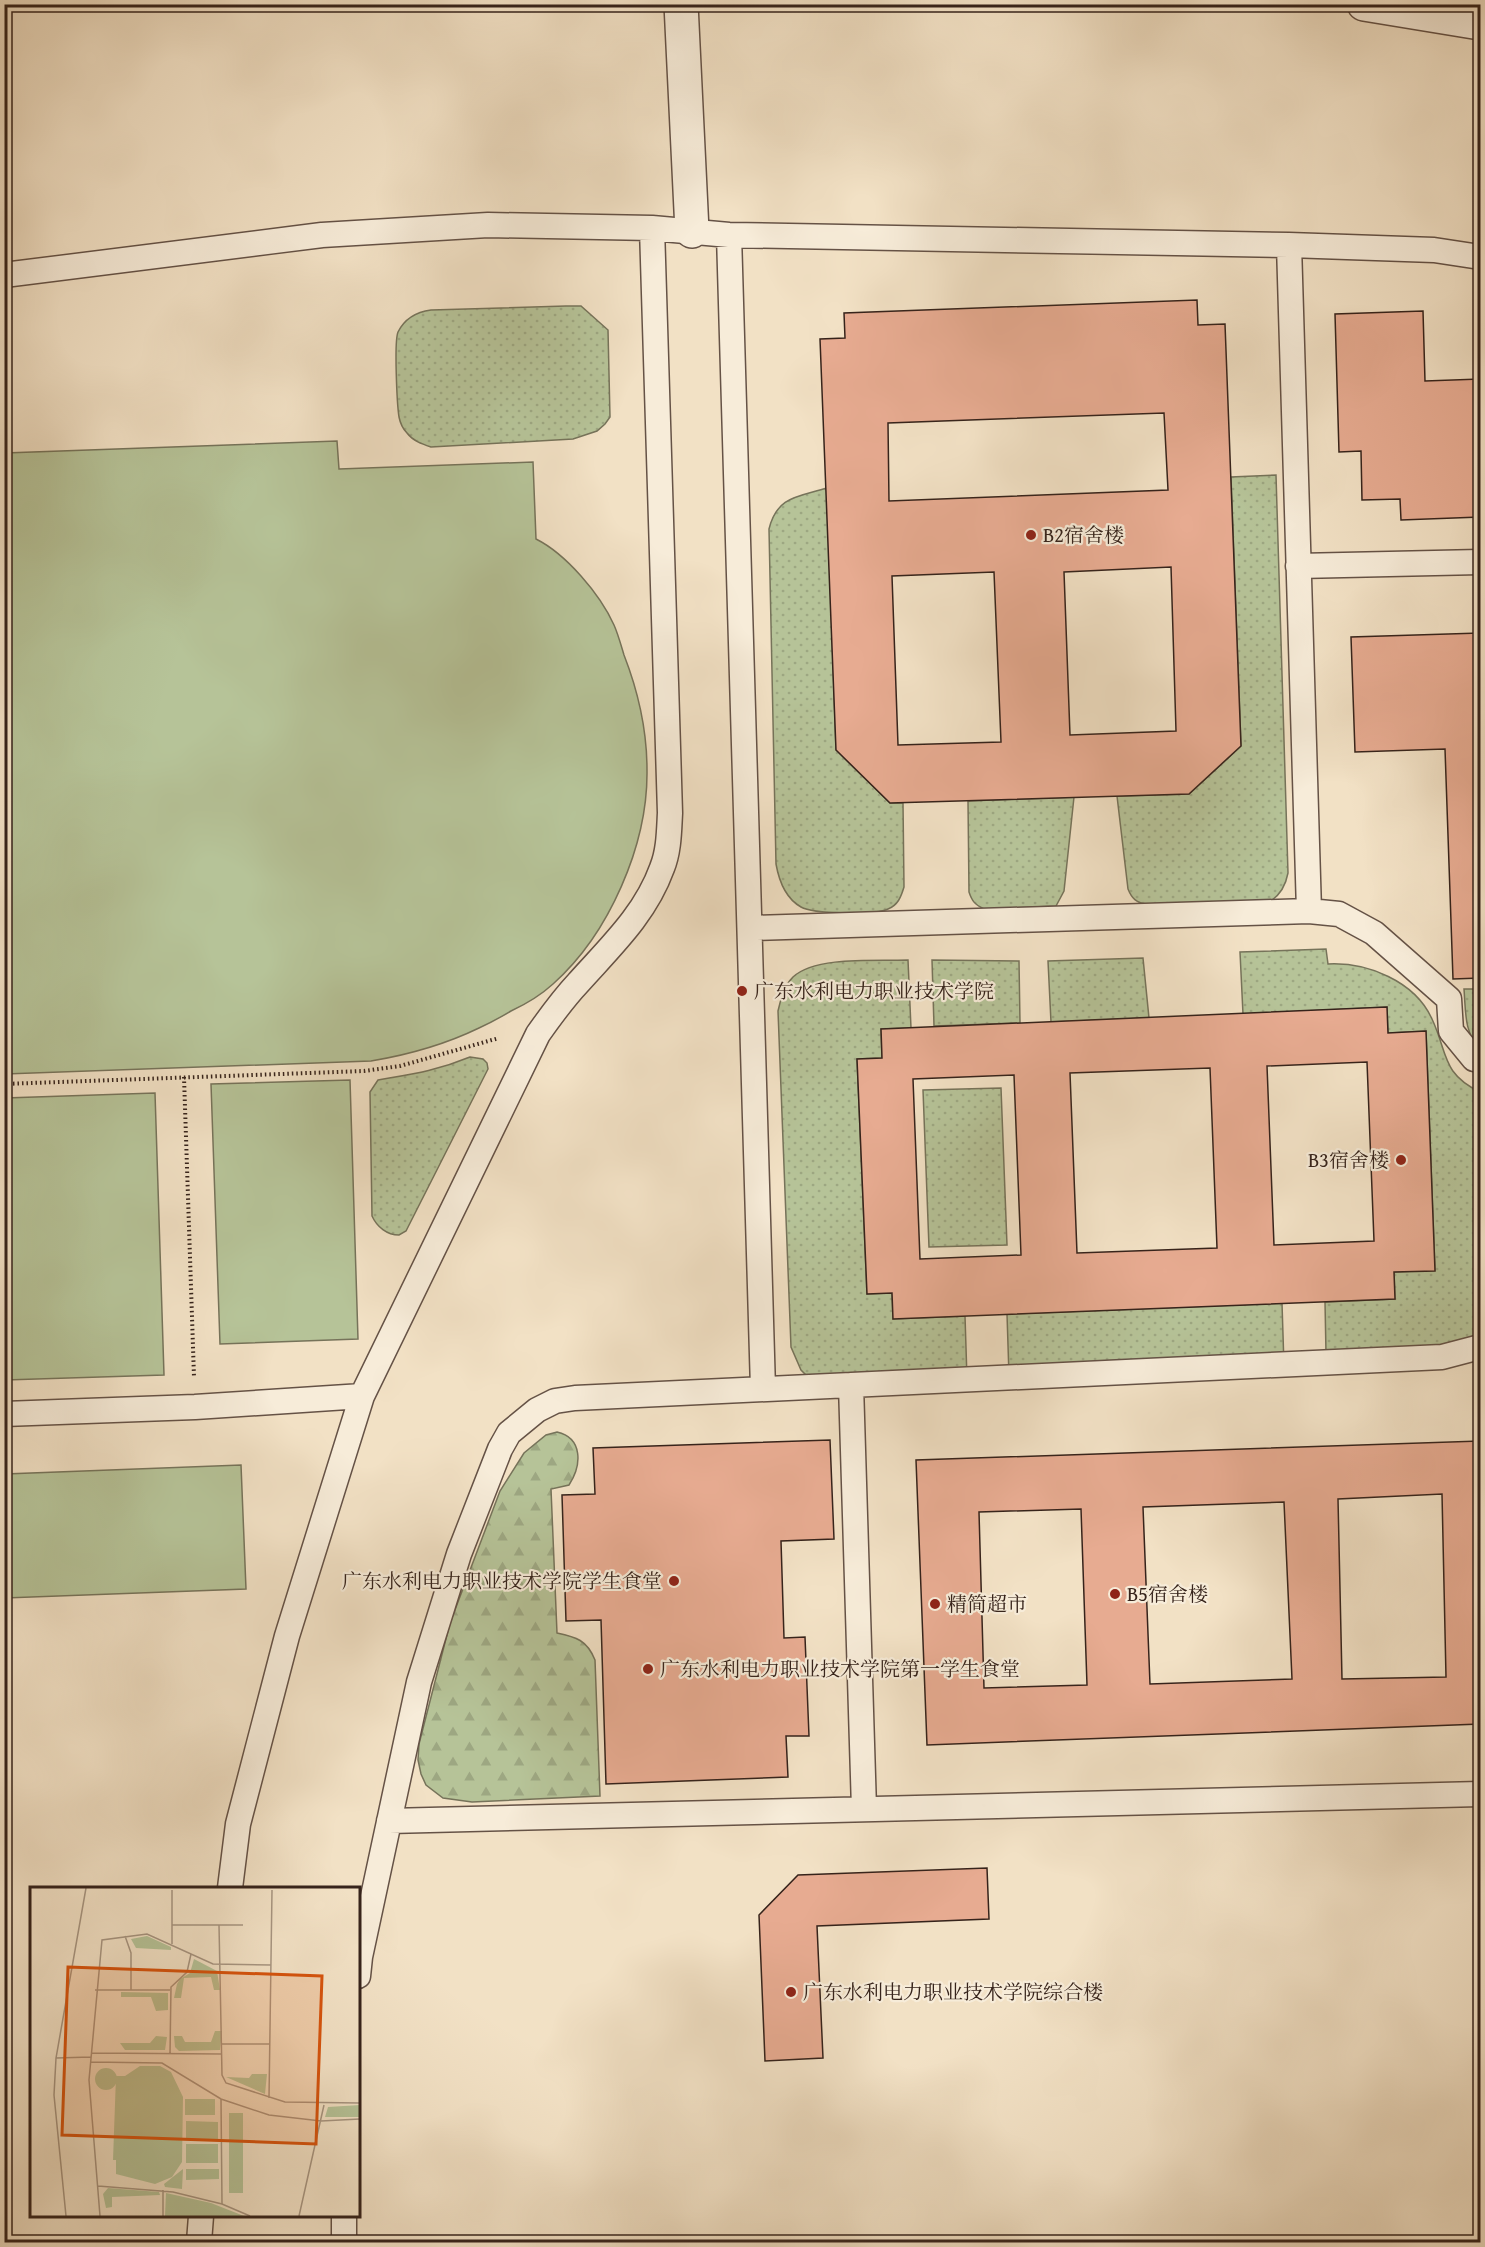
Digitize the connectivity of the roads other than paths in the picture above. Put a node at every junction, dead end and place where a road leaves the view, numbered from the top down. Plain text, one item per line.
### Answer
1 (681, 4) edge
2 (1364, 4) edge
3 (1480, 23) edge
4 (652, 228) junction
5 (692, 231) junction
6 (729, 235) junction
7 (1289, 244) junction
8 (1480, 257) edge
9 (4, 275) edge
10 (1480, 562) edge
11 (1298, 566) junction
12 (1309, 911) junction
13 (750, 928) junction
14 (1480, 1060) edge
15 (1480, 1347) edge
16 (851, 1385) junction
17 (763, 1389) junction
18 (362, 1396) junction
19 (4, 1414) edge
20 (1480, 1794) edge
21 (864, 1809) junction
22 (389, 1821) junction
23 (230, 1887) edge
24 (360, 1957) edge
25 (201, 2217) edge
26 (344, 2217) edge
27 (199, 2242) edge
28 (344, 2242) edge

1 - 5 street
2 - 3 street
4 - 5 lane
4 - 9 lane
4 - 18 lane
5 - 6 lane
6 - 7 lane
6 - 13 lane
7 - 8 lane
7 - 11 lane
10 - 11 lane
11 - 12 lane
12 - 13 lane
12 - 14 lane
13 - 17 lane
15 - 16 lane
16 - 17 lane
16 - 21 lane
17 - 22 lane
18 - 19 lane
18 - 23 lane
20 - 21 lane
21 - 22 lane
22 - 24 lane
25 - 27 lane
26 - 28 lane

